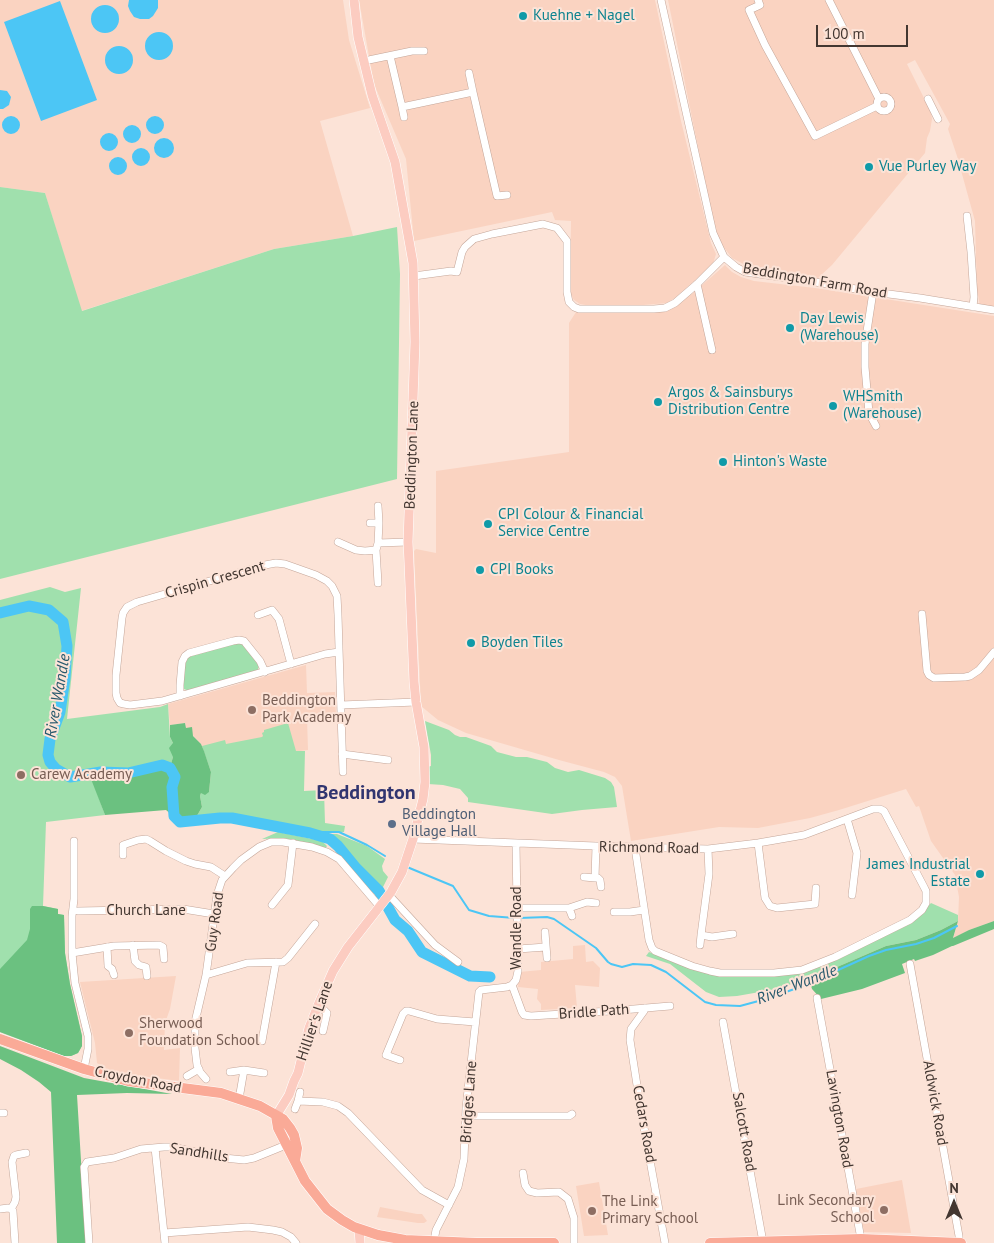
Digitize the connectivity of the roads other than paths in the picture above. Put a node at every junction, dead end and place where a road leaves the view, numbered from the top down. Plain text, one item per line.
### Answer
1 (354, 0) edge
2 (661, 0) edge
3 (758, 0) edge
4 (829, 0) edge
5 (424, 51) dead end
6 (390, 56) junction
7 (364, 62) junction
8 (469, 73) dead end
9 (473, 92) junction
10 (928, 98) dead end
11 (402, 107) junction
12 (404, 118) dead end
13 (938, 119) dead end
14 (507, 194) dead end
15 (967, 216) dead end
16 (724, 256) junction
17 (414, 276) junction
18 (697, 284) junction
19 (873, 292) junction
20 (973, 307) junction
21 (994, 310) edge
22 (712, 350) dead end
23 (876, 426) dead end
24 (378, 506) dead end
25 (370, 523) dead end
26 (379, 523) junction
27 (338, 542) dead end
28 (408, 542) junction
29 (377, 546) junction
30 (378, 583) dead end
31 (922, 614) dead end
32 (258, 615) dead end
33 (339, 652) junction
34 (994, 652) edge
35 (292, 664) junction
36 (265, 672) junction
37 (180, 696) junction
38 (416, 702) junction
39 (341, 705) junction
40 (342, 754) junction
41 (388, 760) dead end
42 (343, 772) dead end
43 (847, 819) junction
44 (413, 839) junction
45 (74, 841) dead end
46 (758, 842) junction
47 (293, 843) junction
48 (516, 843) junction
49 (596, 846) junction
50 (635, 848) junction
51 (708, 849) junction
52 (123, 856) dead end
53 (225, 876) junction
54 (584, 877) dead end
55 (595, 878) junction
56 (601, 887) dead end
57 (816, 888) dead end
58 (389, 895) junction
59 (852, 895) dead end
60 (596, 902) dead end
61 (272, 906) dead end
62 (380, 907) junction
63 (569, 908) junction
64 (75, 910) junction
65 (517, 910) junction
66 (644, 910) junction
67 (614, 912) dead end
68 (214, 914) junction
69 (572, 916) dead end
70 (315, 924) dead end
71 (545, 932) dead end
72 (733, 934) dead end
73 (701, 935) junction
74 (133, 945) junction
75 (700, 945) dead end
76 (107, 947) junction
77 (546, 947) junction
78 (518, 949) junction
79 (72, 952) junction
80 (547, 958) dead end
81 (164, 959) dead end
82 (276, 962) junction
83 (458, 962) dead end
84 (910, 964) dead end
85 (114, 975) dead end
86 (206, 975) junction
87 (147, 976) dead end
88 (512, 985) junction
89 (817, 998) dead end
90 (670, 1006) dead end
91 (317, 1007) junction
92 (645, 1008) junction
93 (521, 1010) joint
94 (475, 1022) junction
95 (724, 1022) dead end
96 (322, 1031) dead end
97 (0, 1039) edge
98 (262, 1041) dead end
99 (400, 1060) dead end
100 (84, 1069) junction
101 (199, 1069) junction
102 (244, 1070) junction
103 (230, 1072) dead end
104 (264, 1073) dead end
105 (187, 1076) dead end
106 (206, 1079) dead end
107 (300, 1092) dead end
108 (239, 1099) junction
109 (298, 1101) junction
110 (295, 1108) dead end
111 (572, 1114) dead end
112 (276, 1116) junction
113 (466, 1116) junction
114 (286, 1145) junction
115 (155, 1148) junction
116 (26, 1153) dead end
117 (295, 1162) junction
118 (523, 1173) dead end
119 (449, 1204) junction
120 (0, 1209) edge
121 (11, 1209) junction
122 (359, 1229) junction
123 (164, 1233) junction
124 (861, 1239) junction
125 (398, 1241) edge
126 (830, 1241) edge
127 (428, 1242) edge
128 (763, 1242) edge
129 (15, 1243) edge
130 (89, 1243) edge
131 (165, 1243) edge
132 (296, 1243) edge
133 (360, 1243) edge
134 (554, 1243) edge
135 (574, 1243) edge
136 (665, 1243) edge
137 (710, 1243) edge
138 (714, 1243) edge
139 (960, 1243) edge

1 - 7 main road, Beddington Lane
2 - 16 street, Beddington Farm Road
3 - 4 street
5 - 6 street
6 - 7 street
6 - 11 street
7 - 17 main road, Beddington Lane
8 - 9 street
9 - 11 street
9 - 14 street
10 - 13 street
11 - 12 street
15 - 20 street
16 - 18 street
16 - 19 street, Beddington Farm Road
17 - 18 street
17 - 28 main road, Beddington Lane
18 - 22 street
19 - 20 street, Beddington Farm Road
19 - 23 street
20 - 21 street, Beddington Farm Road
24 - 26 street
25 - 26 street
26 - 29 street
27 - 29 street
28 - 29 street
28 - 38 main road, Beddington Lane
29 - 30 street
31 - 34 street
32 - 35 street
33 - 35 street
33 - 37 street, Crispin Crescent
33 - 39 street, Crispin Crescent
35 - 36 street
36 - 37 street
36 - 37 street
38 - 39 street
38 - 44 main road, Beddington Lane
39 - 40 street, Crispin Crescent
40 - 41 street
40 - 42 street, Crispin Crescent
43 - 46 street, Richmond Road
43 - 59 street
43 - 66 street, Richmond Road
44 - 48 street, Richmond Road
44 - 58 main road, Beddington Lane
45 - 64 street
46 - 51 street, Richmond Road
46 - 57 street
47 - 53 street, Guy Road
47 - 61 street
47 - 62 street, Guy Road
48 - 49 street, Richmond Road
48 - 65 street, Wandle Road
49 - 50 street, Richmond Road
49 - 55 street
50 - 51 street, Richmond Road
50 - 66 street
51 - 73 street
52 - 53 street
53 - 68 street, Guy Road
54 - 55 street
55 - 56 street
58 - 62 main road, Beddington Lane
58 - 83 street
60 - 63 street
62 - 91 main road, Hillier's Lane
63 - 65 street
63 - 69 street
64 - 68 street, Church Lane
64 - 79 street
65 - 78 street, Wandle Road
66 - 67 street
68 - 86 street, Guy Road
70 - 82 street
71 - 77 street
72 - 73 street
73 - 75 street
74 - 76 street
74 - 81 street
74 - 87 street
76 - 79 street
76 - 85 street
77 - 78 street
77 - 80 street
78 - 88 street, Wandle Road
79 - 100 street
82 - 86 street
82 - 98 street
84 - 139 street, Aldwick Road
86 - 101 street, Guy Road
88 - 93 street, Wandle Road
88 - 94 street, Bridges Lane
89 - 124 street, Lavington Road
90 - 92 street, Bridle Path
91 - 96 street
91 - 112 main road, Hillier's Lane
92 - 93 street, Bridle Path
92 - 136 street, Cedars Road
94 - 99 street
94 - 113 street, Bridges Lane
95 - 128 street, Salcott Road
97 - 100 highway, Croydon Road
100 - 108 highway, Croydon Road
101 - 105 street
101 - 106 street, Guy Road
102 - 103 street
102 - 104 street
102 - 108 street
107 - 109 street
108 - 112 highway, Croydon Road
109 - 110 street
109 - 119 street
111 - 113 street
112 - 114 highway, Croydon Road
112 - 117 highway, Croydon Road
113 - 119 street, Bridges Lane
114 - 115 street, Sandhills
114 - 117 highway, Croydon Road
115 - 123 street
115 - 130 street, Sandhills
116 - 121 street
117 - 122 highway, Croydon Road
118 - 135 street
119 - 127 street, Bridges Lane
120 - 121 street
121 - 129 street
122 - 125 highway, Croydon Road
122 - 133 main road
123 - 131 street
123 - 132 street
124 - 126 highway
124 - 139 highway
125 - 127 highway, Croydon Road
126 - 128 highway
127 - 134 highway, Croydon Road
128 - 138 highway
137 - 138 highway

